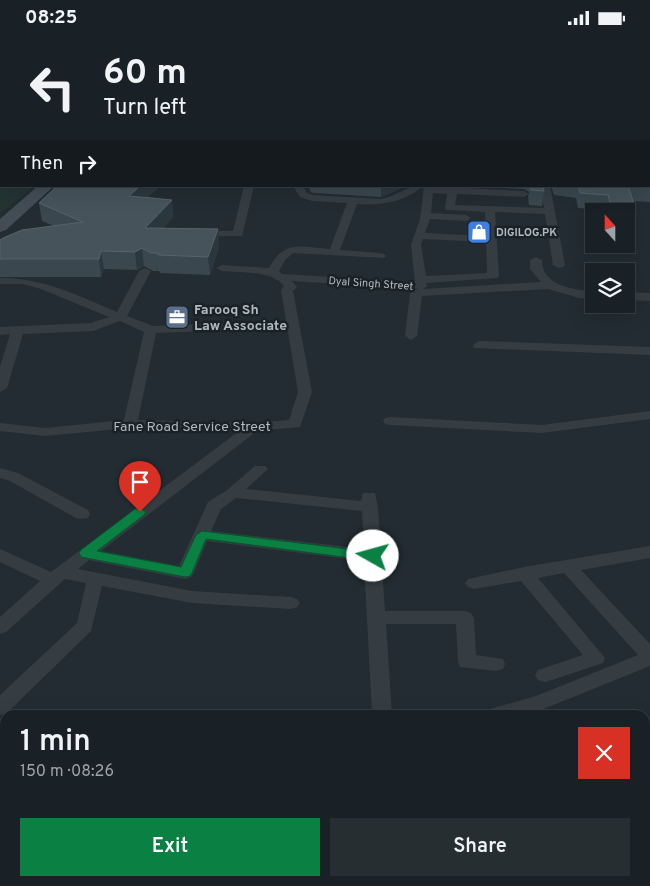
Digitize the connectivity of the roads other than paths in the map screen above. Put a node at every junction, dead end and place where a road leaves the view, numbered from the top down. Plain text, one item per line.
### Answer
1 (624, 35) edge
2 (650, 35) edge
3 (46, 187) edge
4 (249, 187) edge
5 (299, 187) edge
6 (416, 187) edge
7 (545, 187) edge
8 (429, 188) edge
9 (452, 191) junction
10 (524, 194) dead end
11 (353, 201) junction
12 (550, 211) junction
13 (490, 214) junction
14 (425, 216) junction
15 (0, 227) edge
16 (201, 234) edge
17 (419, 236) junction
18 (491, 239) junction
19 (334, 252) junction
20 (380, 256) dead end
21 (536, 260) dead end
22 (559, 265) dead end
23 (222, 268) dead end
24 (145, 271) dead end
25 (278, 276) junction
26 (422, 280) junction
27 (0, 281) edge
28 (549, 285) junction
29 (585, 294) edge
30 (635, 296) edge
31 (650, 297) edge
32 (120, 317) junction
33 (262, 325) dead end
34 (18, 330) junction
35 (151, 330) junction
36 (0, 331) edge
37 (411, 335) dead end
38 (479, 345) dead end
39 (650, 351) edge
40 (0, 388) edge
41 (650, 415) edge
42 (390, 421) dead end
43 (130, 424) junction
44 (0, 427) edge
45 (254, 427) junction
46 (260, 469) dead end
47 (0, 473) edge
48 (233, 493) junction
49 (82, 513) dead end
50 (202, 535) junction
51 (650, 552) edge
52 (86, 553) junction
53 (0, 555) edge
54 (373, 556) junction
55 (568, 566) junction
56 (524, 573) junction
57 (56, 576) junction
58 (95, 579) junction
59 (474, 583) dead end
60 (291, 603) dead end
61 (376, 617) junction
62 (0, 627) edge
63 (650, 657) edge
64 (496, 664) dead end
65 (545, 675) dead end
66 (0, 707) edge
67 (382, 710) edge
68 (514, 710) edge

1 - 2 street
3 - 15 main road
4 - 16 street
5 - 11 street
6 - 11 street
7 - 12 street
8 - 9 street
8 - 14 street, Dyal Singh Street
9 - 10 street
9 - 13 street
11 - 19 street
12 - 13 street
12 - 22 street
13 - 14 street
13 - 18 street
14 - 17 street, Dyal Singh Street
17 - 18 street
17 - 26 street, Dyal Singh Street
18 - 26 street
19 - 20 street
19 - 25 street
21 - 28 street
23 - 25 street
24 - 32 street
25 - 26 street, Dyal Singh Street
25 - 45 street, Fane Road Service Street
27 - 32 street
28 - 29 street
28 - 37 street
30 - 31 street
32 - 34 street
32 - 35 street
33 - 35 street
34 - 36 street
34 - 40 street
35 - 43 street
38 - 39 street
41 - 42 street
43 - 44 street, Fane Road Service Street
43 - 45 street, Fane Road Service Street
45 - 52 street
46 - 48 street
47 - 49 street
48 - 50 street
48 - 54 street
50 - 52 street
50 - 54 street
51 - 55 street
52 - 57 street
53 - 57 street
54 - 61 street
55 - 56 street
55 - 63 street
56 - 59 street
56 - 65 street
57 - 58 street
57 - 62 street
58 - 60 street
58 - 66 street
61 - 64 street
61 - 67 street
63 - 68 street

